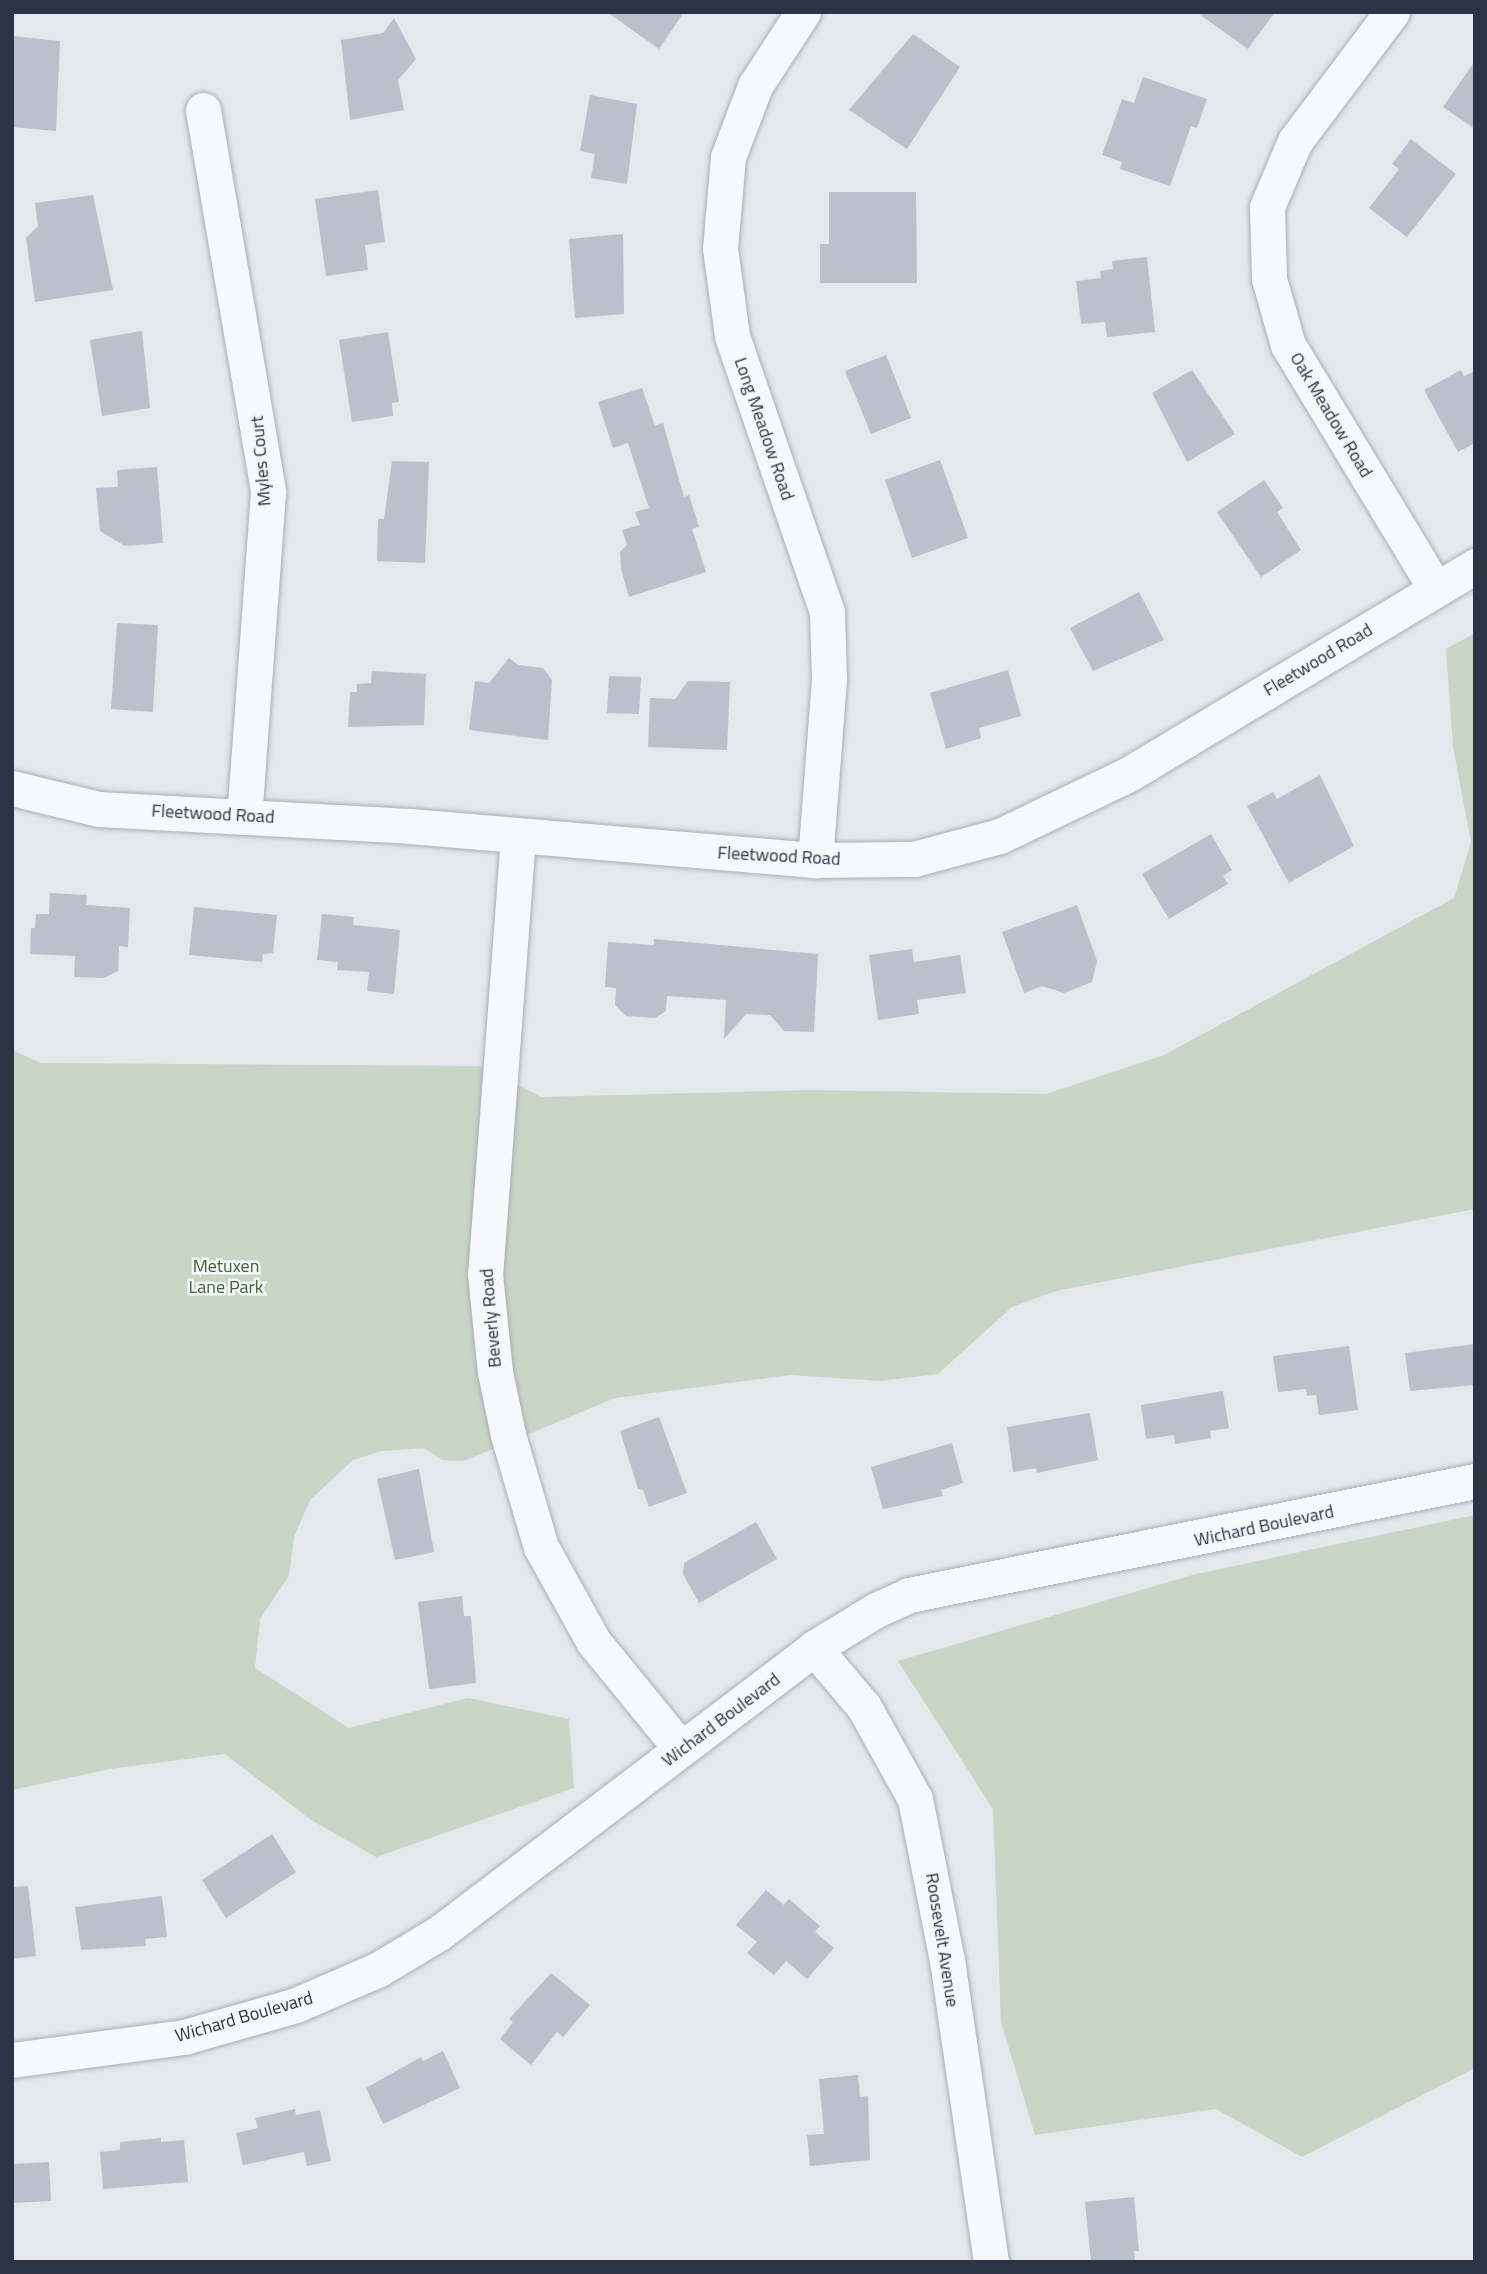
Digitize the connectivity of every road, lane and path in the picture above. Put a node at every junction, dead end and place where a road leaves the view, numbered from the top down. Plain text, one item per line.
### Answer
1 (803, 12) edge
2 (1392, 12) edge
3 (203, 110) dead end
4 (1475, 566) edge
5 (1436, 589) junction
6 (12, 788) edge
7 (244, 816) junction
8 (518, 837) junction
9 (815, 860) junction
10 (1475, 1481) edge
11 (814, 1648) junction
12 (681, 1749) junction
13 (12, 2060) edge
14 (991, 2262) edge

1 - 9 street, Long Meadow Road
2 - 5 street, Oak Meadow Road
3 - 7 street, Myles Court
4 - 5 street, Fleetwood Road
5 - 9 street, Fleetwood Road
6 - 7 street, Fleetwood Road
7 - 8 street, Fleetwood Road
8 - 9 street, Fleetwood Road
8 - 12 street, Beverly Road
10 - 11 street, Wichard Boulevard
11 - 12 street, Wichard Boulevard
11 - 14 street, Roosevelt Avenue
12 - 13 street, Wichard Boulevard

